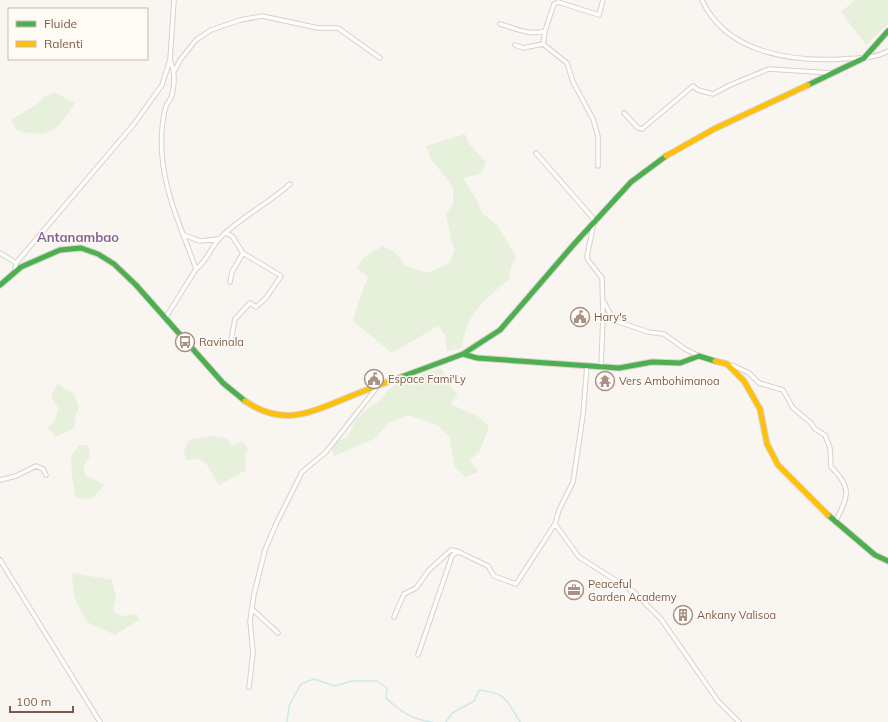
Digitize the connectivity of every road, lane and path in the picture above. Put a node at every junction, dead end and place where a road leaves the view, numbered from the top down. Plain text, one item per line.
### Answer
1 (174, 0) edge
2 (603, 0) edge
3 (702, 0) edge
4 (500, 24) dead end
5 (545, 31) junction
6 (888, 31) edge
7 (543, 44) junction
8 (515, 45) dead end
9 (888, 51) edge
10 (380, 58) dead end
11 (864, 58) junction
12 (170, 60) junction
13 (175, 70) junction
14 (833, 73) junction
15 (624, 113) dead end
16 (536, 153) dead end
17 (598, 166) dead end
18 (290, 184) dead end
19 (594, 222) junction
20 (226, 233) junction
21 (184, 235) junction
22 (219, 239) junction
23 (0, 253) edge
24 (243, 253) junction
25 (16, 263) junction
26 (15, 269) junction
27 (196, 269) junction
28 (230, 282) dead end
29 (0, 285) edge
30 (603, 300) junction
31 (166, 317) junction
32 (231, 340) dead end
33 (463, 354) junction
34 (699, 356) junction
35 (588, 365) junction
36 (732, 365) dead end
37 (601, 368) junction
38 (379, 385) junction
39 (46, 475) dead end
40 (0, 480) edge
41 (835, 522) junction
42 (555, 524) junction
43 (457, 551) junction
44 (0, 560) edge
45 (888, 561) edge
46 (252, 609) junction
47 (394, 617) dead end
48 (278, 633) dead end
49 (418, 655) dead end
50 (249, 687) dead end
51 (100, 722) edge
52 (739, 722) edge

1 - 12 street
2 - 5 street
3 - 11 street
4 - 5 street
5 - 7 street
6 - 11 main road
7 - 8 street
7 - 17 street
9 - 11 street
10 - 13 street
11 - 14 main road
12 - 13 street
12 - 25 street
13 - 21 street
14 - 15 street
14 - 19 main road
16 - 19 street
18 - 20 street
19 - 30 street
19 - 33 main road
20 - 22 street
20 - 24 street
21 - 22 street
21 - 27 street
22 - 27 street
23 - 25 street
24 - 28 street
24 - 32 street
25 - 26 street
26 - 29 main road
26 - 31 main road
27 - 31 street
30 - 34 street
30 - 37 street
31 - 38 main road
33 - 35 main road
33 - 38 main road
34 - 37 main road
34 - 41 main road
35 - 37 main road
35 - 42 street
36 - 41 street
38 - 46 street
39 - 40 street
41 - 45 main road
42 - 43 street
42 - 52 street
43 - 47 street
43 - 49 street
44 - 51 street
46 - 48 street
46 - 50 street

